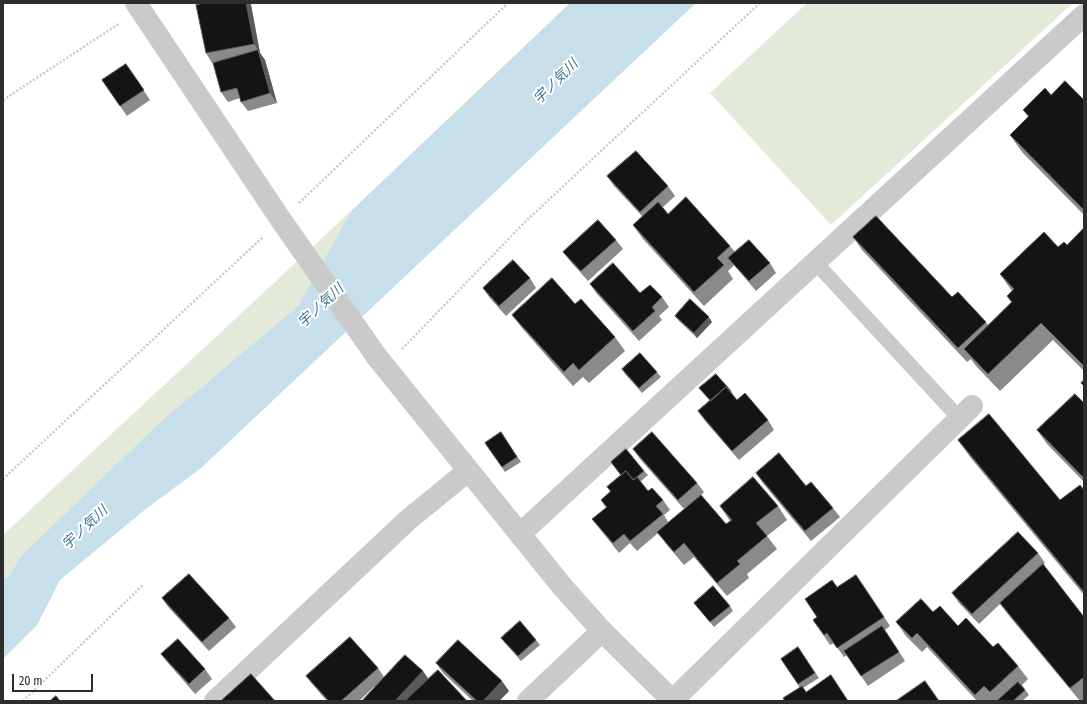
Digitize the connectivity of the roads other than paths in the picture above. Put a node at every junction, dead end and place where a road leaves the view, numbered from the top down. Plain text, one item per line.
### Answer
1 (138, 6) edge
2 (1084, 15) edge
3 (815, 262) junction
4 (966, 413) joint
5 (468, 471) junction
6 (520, 534) junction
7 (602, 631) junction
8 (215, 701) edge
9 (528, 701) edge
10 (672, 701) edge

1 - 5 street
2 - 3 street
3 - 4 lane
3 - 6 street
4 - 10 street
5 - 6 street
5 - 8 street
6 - 7 street
7 - 9 street
7 - 10 street

